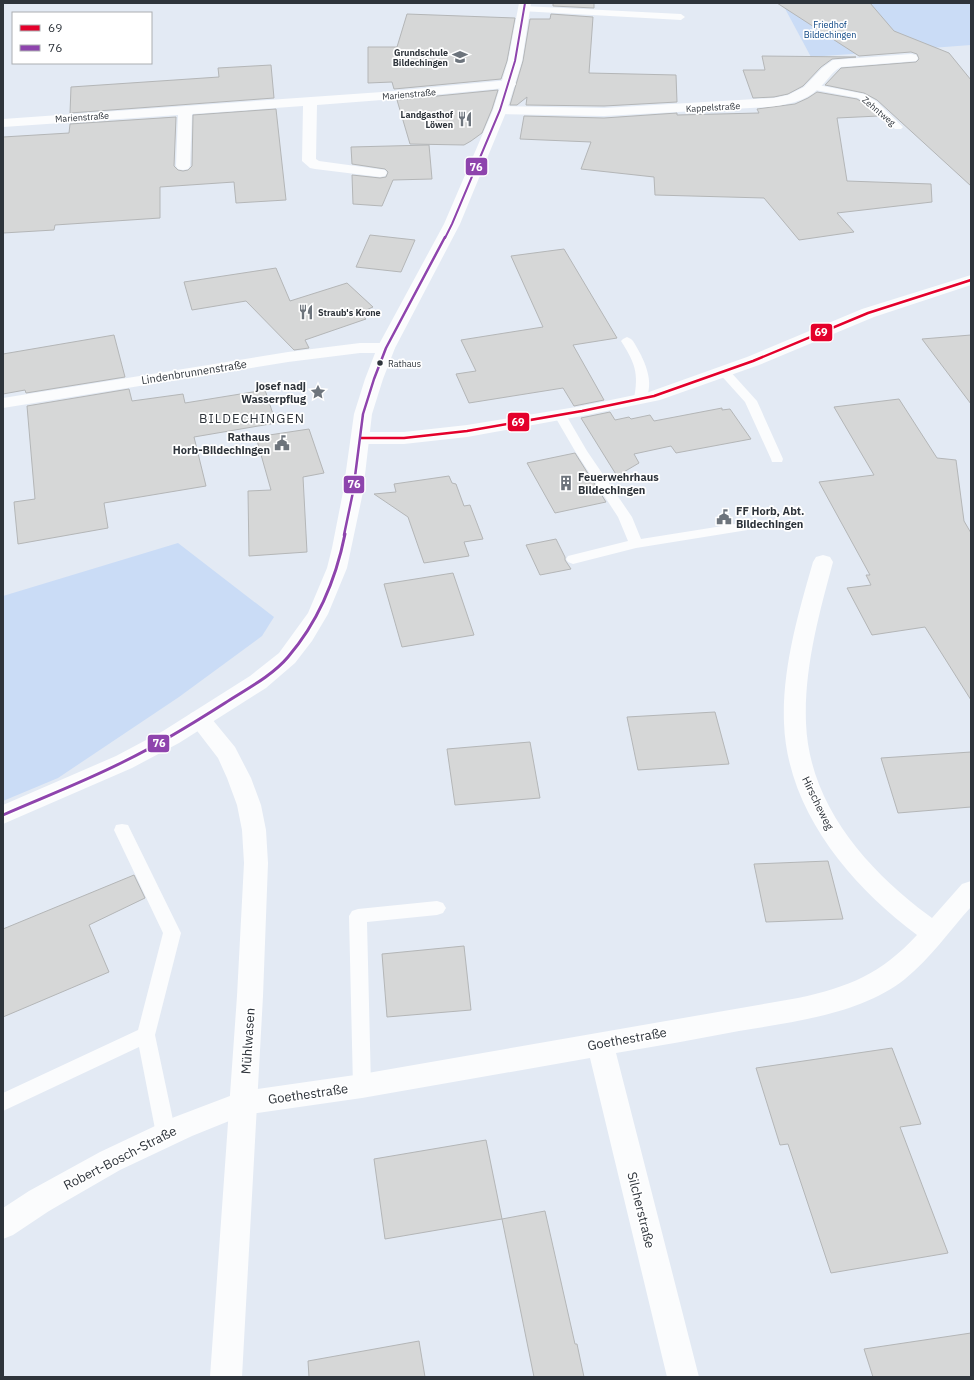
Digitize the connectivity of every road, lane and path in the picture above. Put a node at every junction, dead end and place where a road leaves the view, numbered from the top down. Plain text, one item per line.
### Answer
1 (524, 6) edge
2 (681, 17) dead end
3 (911, 58) dead end
4 (509, 84) junction
5 (813, 87) junction
6 (310, 101) junction
7 (185, 110) junction
8 (500, 110) junction
9 (3, 123) edge
10 (898, 127) dead end
11 (183, 166) dead end
12 (380, 173) dead end
13 (971, 280) edge
14 (627, 341) dead end
15 (386, 348) junction
16 (724, 372) junction
17 (640, 399) junction
18 (3, 403) edge
19 (560, 415) junction
20 (361, 438) junction
21 (777, 459) dead end
22 (760, 524) dead end
23 (636, 544) junction
24 (573, 559) dead end
25 (823, 562) dead end
26 (199, 720) junction
27 (3, 815) edge
28 (122, 830) dead end
29 (971, 891) edge
30 (437, 908) dead end
31 (934, 933) junction
32 (146, 1035) junction
33 (600, 1043) junction
34 (362, 1086) junction
35 (3, 1102) edge
36 (244, 1103) junction
37 (166, 1134) junction
38 (3, 1225) edge
39 (226, 1377) edge
40 (683, 1377) edge

1 - 2 lane
1 - 4 street
3 - 5 street, Kappelstraße
4 - 6 street, Marienstraße
4 - 8 street
5 - 8 street, Kappelstraße
5 - 10 lane, Zehntweg
6 - 7 street, Marienstraße
6 - 12 street
7 - 9 street, Marienstraße
7 - 11 street
8 - 15 street
13 - 16 street
14 - 17 lane
15 - 18 street, Lindenbrunnenstraße
15 - 20 street
16 - 17 street
16 - 21 lane
17 - 19 street
19 - 20 street
19 - 23 lane
20 - 26 street
22 - 23 lane
23 - 24 lane
25 - 31 street, Hirscheweg
26 - 27 street
26 - 36 street, Mühlwasen
28 - 32 lane
29 - 31 street, Goethestraße
30 - 34 lane
31 - 33 street, Goethestraße
32 - 35 lane
32 - 37 lane
33 - 34 street, Goethestraße
33 - 40 street, Silcherstraße
34 - 36 street, Goethestraße
36 - 37 street, Robert-Bosch-Straße
36 - 39 street, Mühlwasen
37 - 38 street, Robert-Bosch-Straße

